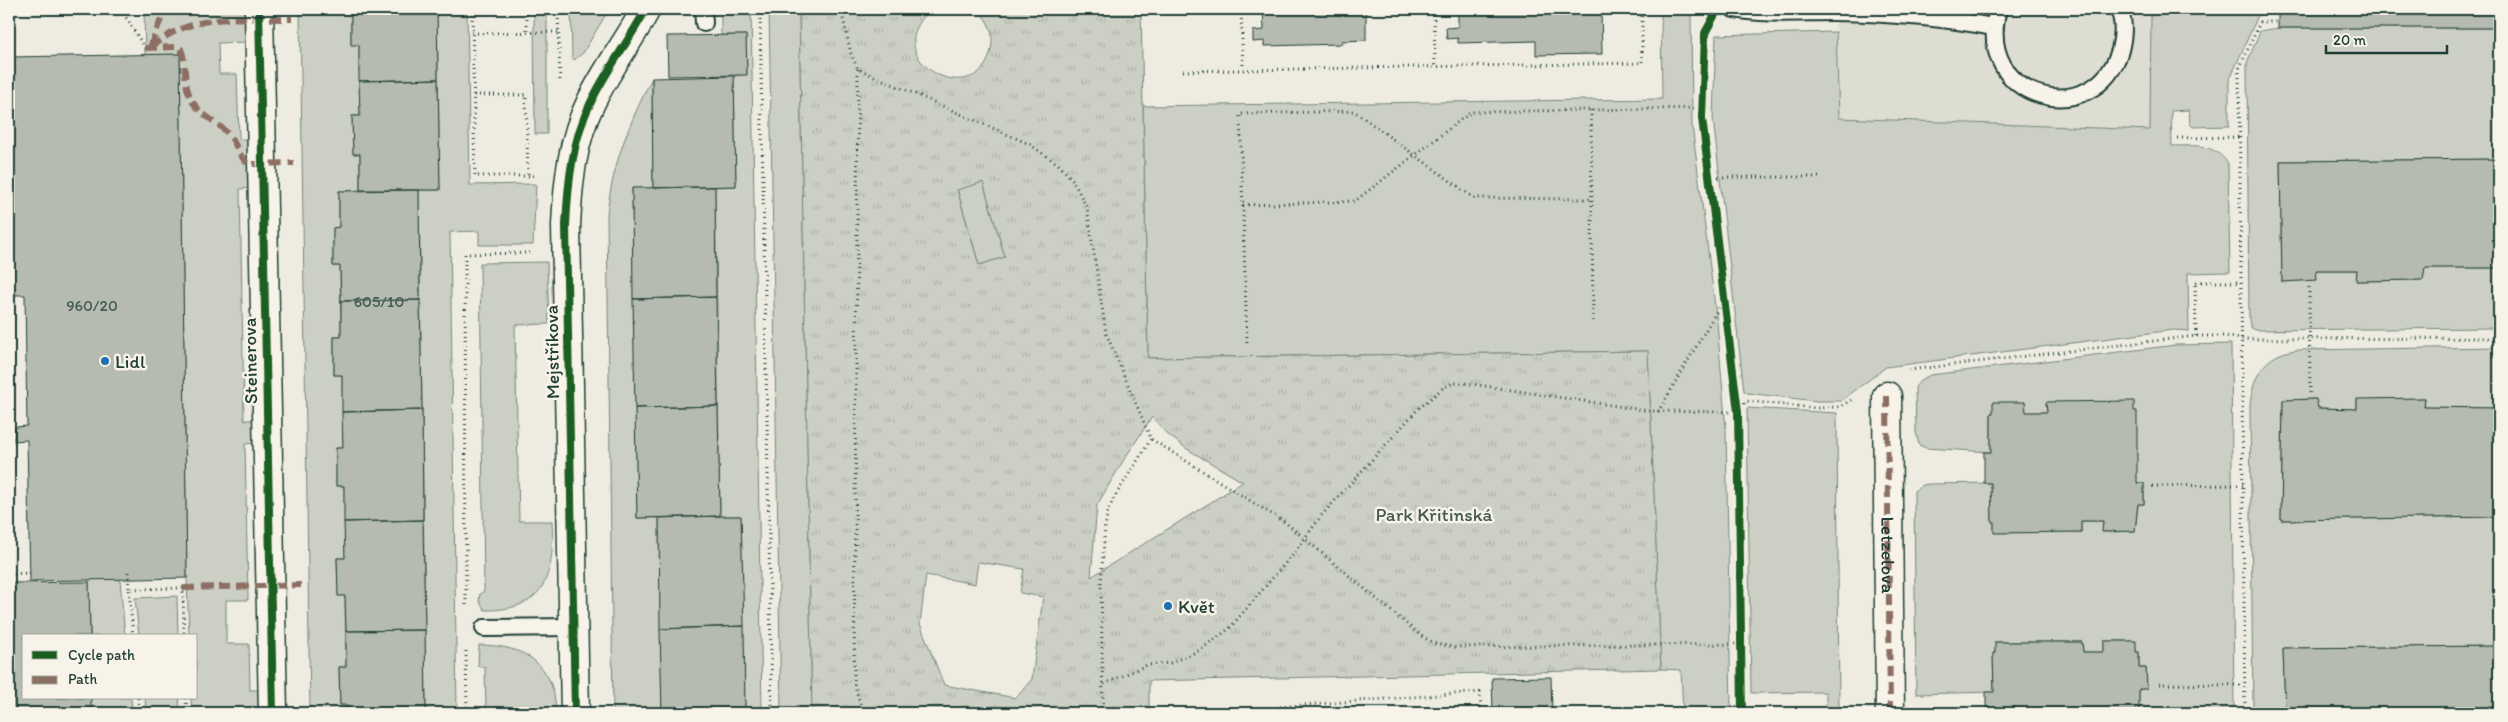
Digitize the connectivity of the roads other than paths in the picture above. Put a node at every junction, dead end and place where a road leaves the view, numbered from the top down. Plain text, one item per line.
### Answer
1 (259, 9) edge
2 (646, 9) edge
3 (1734, 9) edge
4 (1998, 9) edge
5 (2118, 9) edge
6 (1993, 27) junction
7 (1887, 396) dead end
8 (573, 627) junction
9 (484, 628) dead end
10 (273, 713) edge
11 (575, 713) edge
12 (1890, 713) edge

1 - 10 street, Steinerova
2 - 8 street, Mejstříkova
3 - 6 lane
4 - 6 lane
5 - 6 lane
7 - 12 street, Letzelova
8 - 9 lane
8 - 11 street, Mejstříkova

